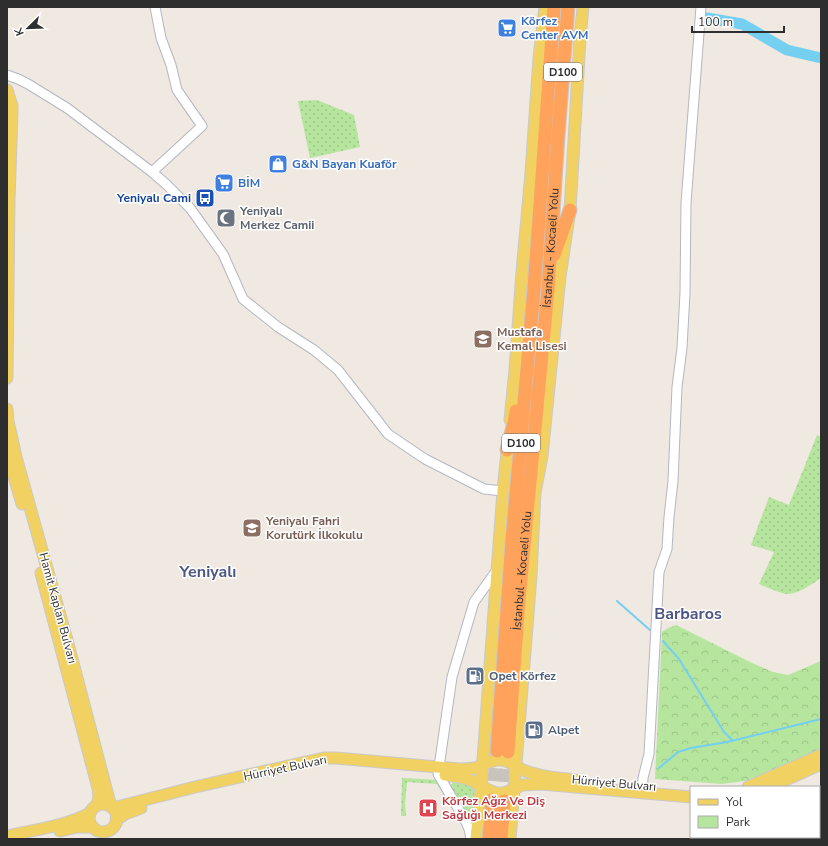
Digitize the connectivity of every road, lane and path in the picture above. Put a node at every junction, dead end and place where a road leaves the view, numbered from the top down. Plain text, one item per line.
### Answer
1 (155, 7) edge
2 (545, 7) edge
3 (554, 7) edge
4 (568, 7) edge
5 (583, 7) edge
6 (701, 7) edge
7 (7, 75) edge
8 (7, 90) edge
9 (551, 135) junction
10 (152, 172) junction
11 (570, 210) junction
12 (549, 270) junction
13 (535, 283) junction
14 (545, 322) junction
15 (7, 378) edge
16 (7, 409) edge
17 (507, 450) junction
18 (7, 453) edge
19 (503, 491) junction
20 (535, 493) junction
21 (497, 570) junction
22 (821, 755) edge
23 (821, 764) edge
24 (483, 765) junction
25 (515, 765) junction
26 (438, 771) junction
27 (481, 786) junction
28 (752, 786) edge
29 (772, 786) edge
30 (514, 789) junction
31 (643, 789) junction
32 (690, 790) edge
33 (690, 797) edge
34 (112, 807) junction
35 (94, 809) junction
36 (113, 829) edge
37 (98, 832) edge
38 (7, 836) edge
39 (24, 839) edge
40 (471, 839) edge
41 (476, 839) edge
42 (489, 839) edge
43 (501, 839) edge
44 (510, 839) edge

1 - 10 street
2 - 17 main road
3 - 9 highway, D100
4 - 9 highway, İstanbul - Kocaeli Yolu / D100
5 - 11 main road
6 - 31 street
7 - 10 street
8 - 15 main road
9 - 12 highway, İstanbul - Kocaeli Yolu / D100
9 - 13 highway, D100
10 - 19 street
11 - 12 highway
11 - 20 main road
12 - 14 highway, İstanbul - Kocaeli Yolu / D100
13 - 14 highway, İstanbul - Kocaeli Yolu / D100
13 - 17 highway
14 - 20 highway
16 - 34 main road, Hamit Kaplan Bulvarı
17 - 19 main road
18 - 35 main road, Hamit Kaplan Bulvarı
19 - 21 main road
20 - 25 main road
21 - 24 main road
21 - 26 street
22 - 28 main road
23 - 29 main road
24 - 25 main road, Hürriyet Bulvarı
24 - 26 main road, Hürriyet Bulvarı
24 - 27 main road
25 - 30 main road
25 - 31 main road, Hürriyet Bulvarı
26 - 27 main road, Hürriyet Bulvarı
26 - 34 main road, Hürriyet Bulvarı
26 - 36 main road, Hürriyet Bulvarı
26 - 40 street
27 - 30 main road, Hürriyet Bulvarı
27 - 41 main road
30 - 31 main road, Hürriyet Bulvarı
30 - 44 main road
31 - 32 main road, Hürriyet Bulvarı
31 - 33 main road, Hürriyet Bulvarı
34 - 35 main road
34 - 36 main road
35 - 37 main road
35 - 38 main road
36 - 37 main road
37 - 39 main road
42 - 43 highway

